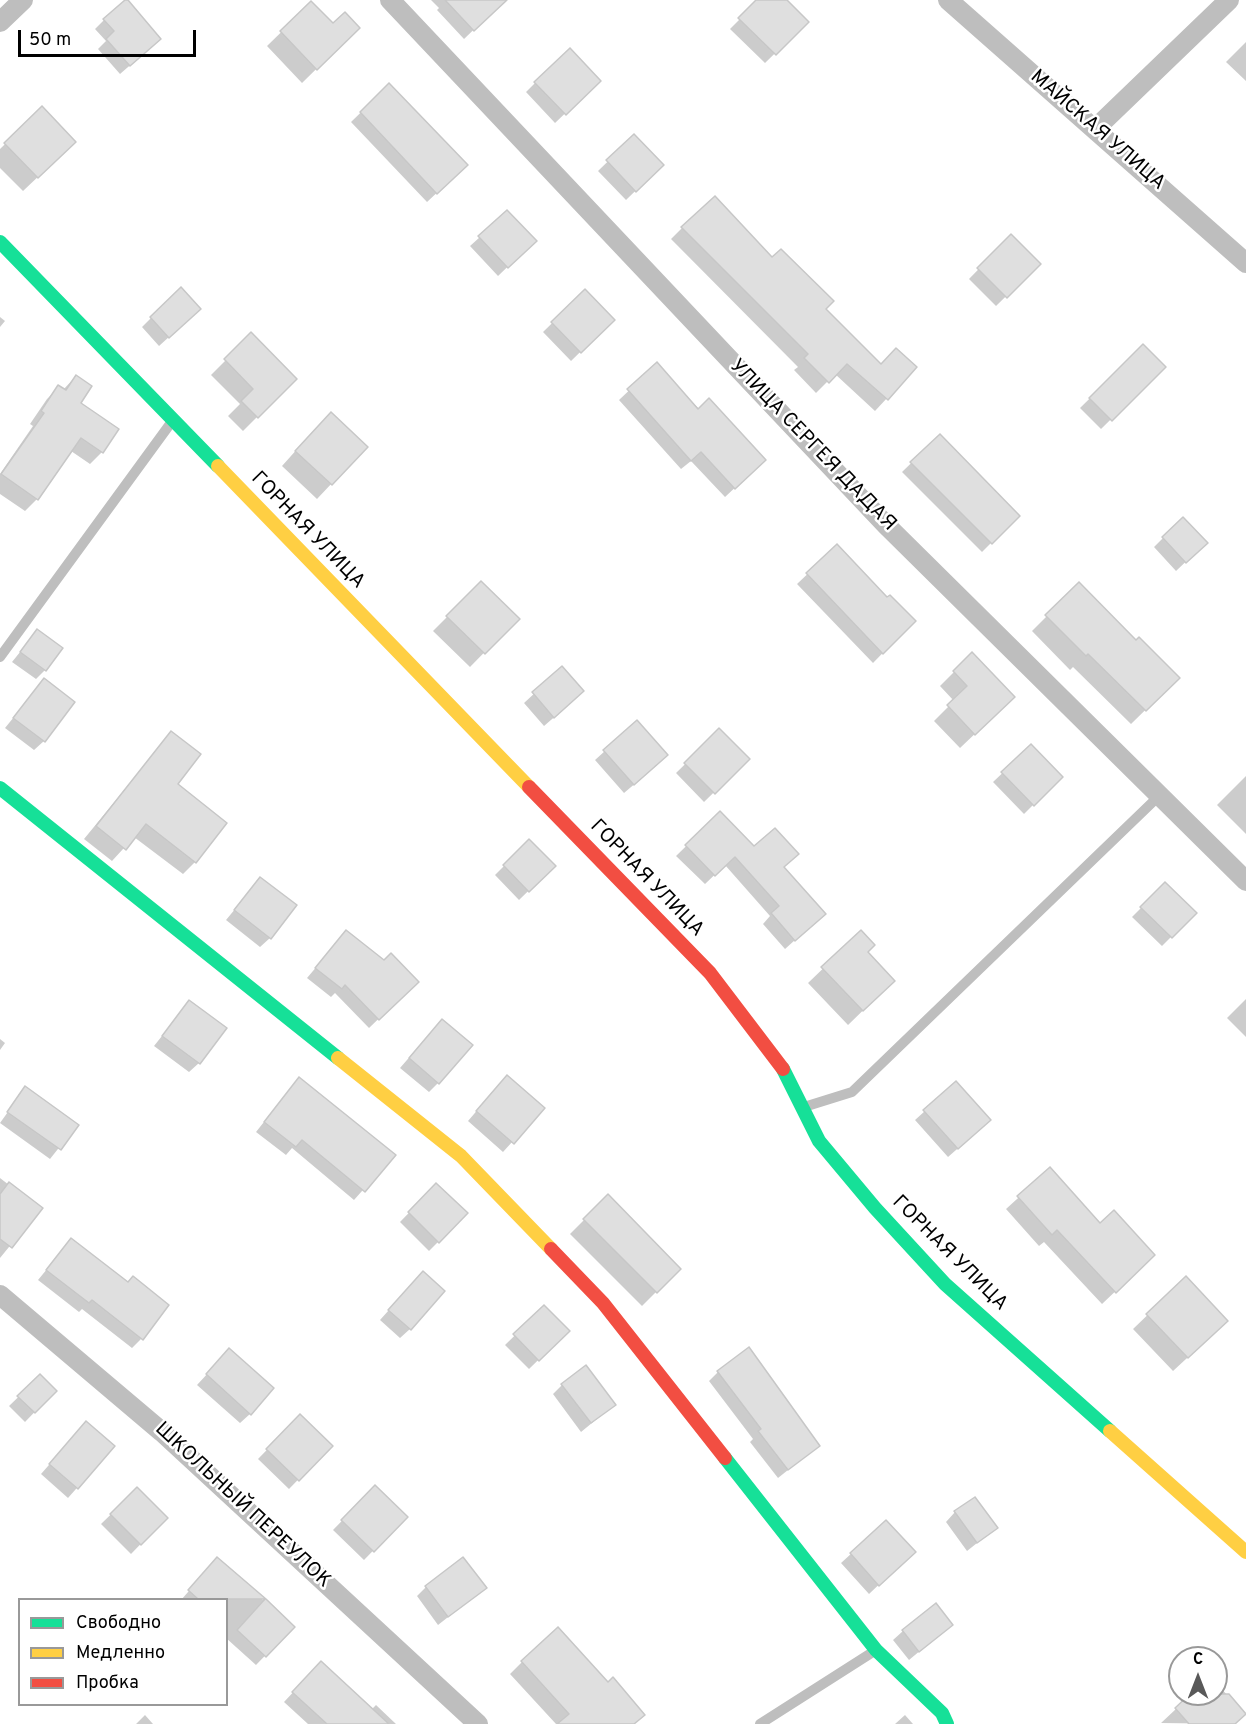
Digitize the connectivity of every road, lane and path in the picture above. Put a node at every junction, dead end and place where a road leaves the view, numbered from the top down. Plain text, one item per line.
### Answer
1 (22, 0) edge
2 (390, 0) edge
3 (948, 0) edge
4 (1229, 0) edge
5 (0, 22) edge
6 (1095, 129) junction
7 (0, 242) edge
8 (1246, 263) edge
9 (173, 420) junction
10 (0, 657) edge
11 (0, 788) edge
12 (1161, 794) junction
13 (1246, 881) edge
14 (802, 1107) junction
15 (0, 1295) edge
16 (1246, 1552) edge
17 (876, 1650) junction
18 (478, 1724) edge
19 (760, 1724) edge
20 (947, 1724) edge

1 - 5 street
2 - 12 street, УЛИЦА СЕРГЕЯ ДАДАЯ
3 - 6 street, МАЙСКАЯ УЛИЦА
4 - 6 street
6 - 8 street, МАЙСКАЯ УЛИЦА
7 - 9 street, ГОРНАЯ УЛИЦА
9 - 10 lane
9 - 14 street, ГОРНАЯ УЛИЦА
11 - 17 street
12 - 13 street, УЛИЦА СЕРГЕЯ ДАДАЯ
12 - 14 lane
14 - 16 street, ГОРНАЯ УЛИЦА
15 - 18 street, ШКОЛЬНЫЙ ПЕРЕУЛОК
17 - 19 lane
17 - 20 street

